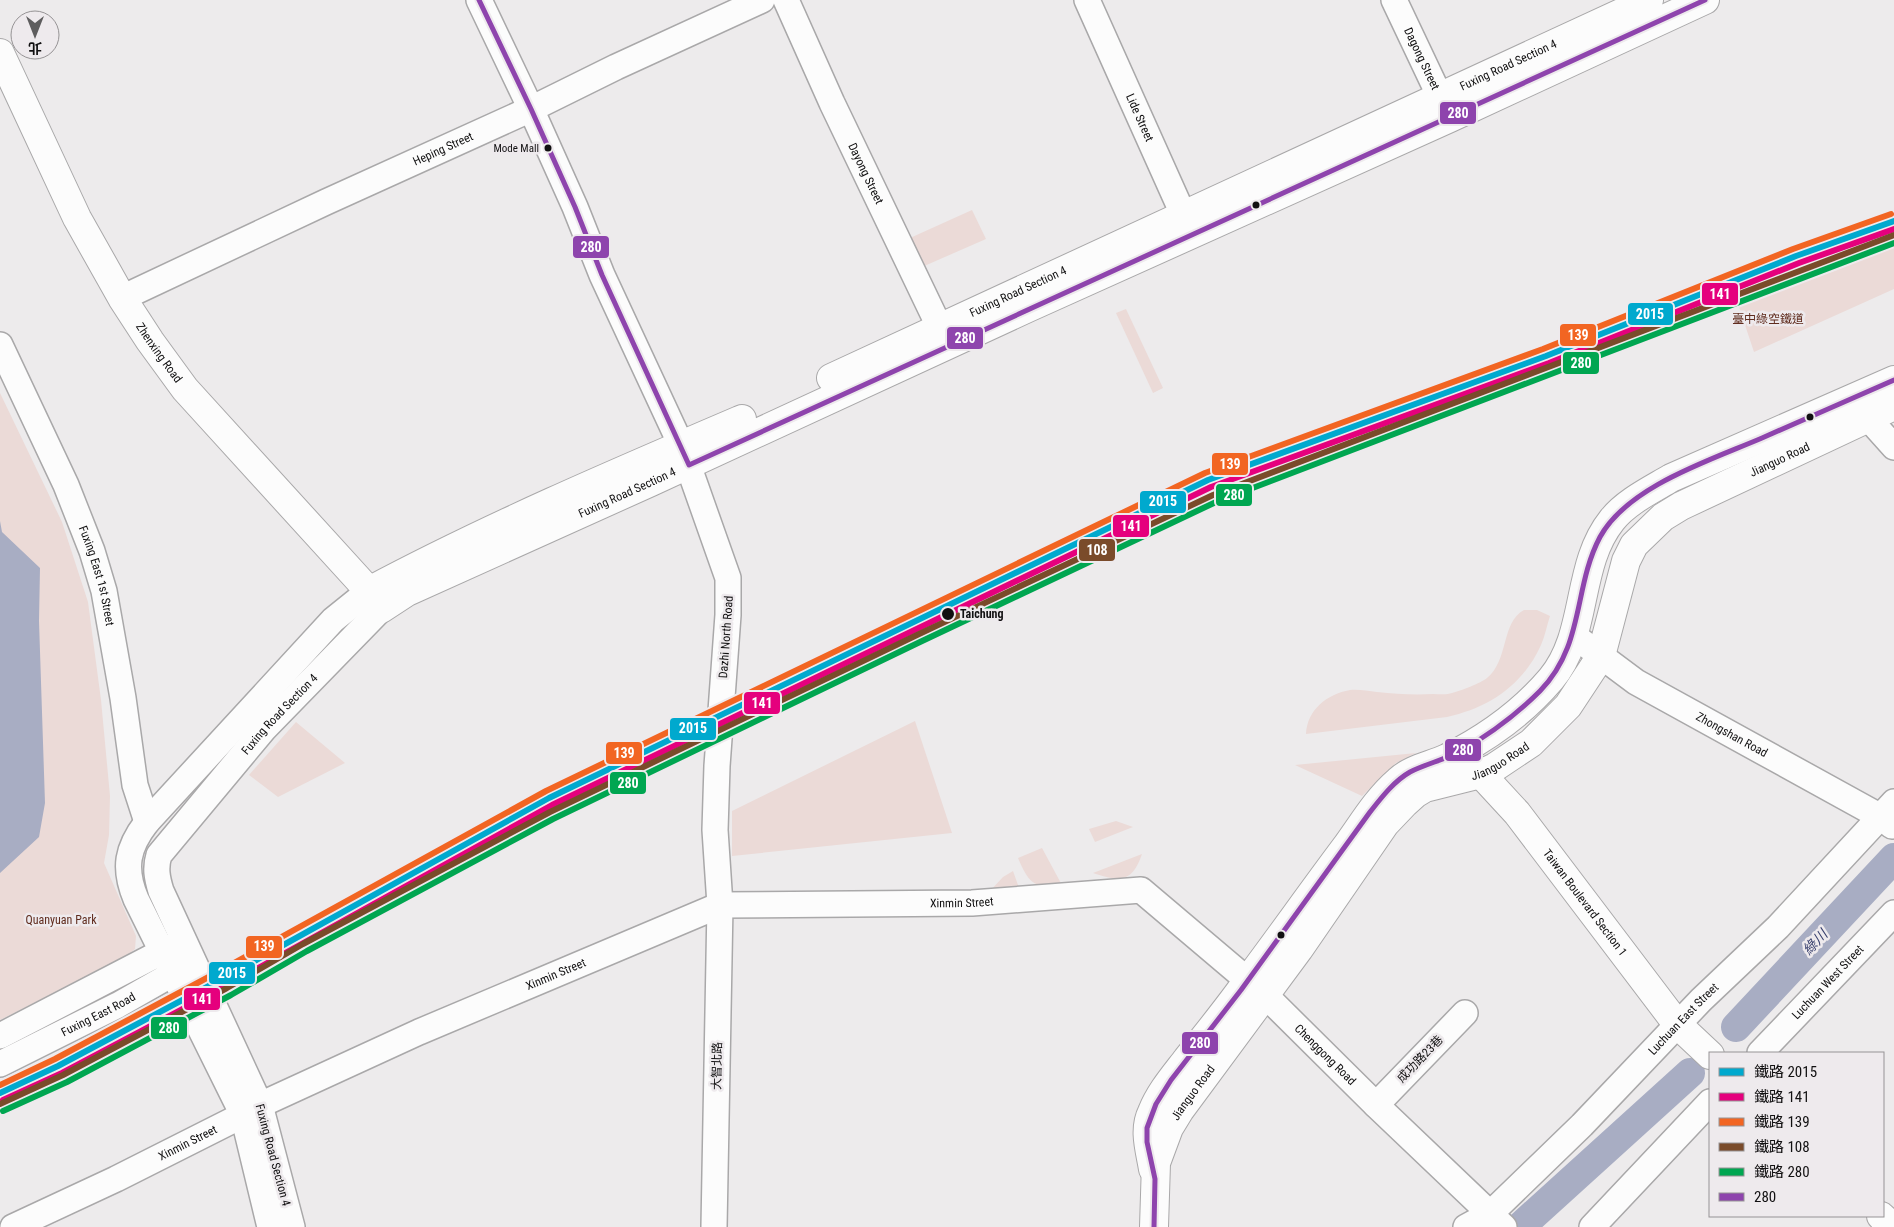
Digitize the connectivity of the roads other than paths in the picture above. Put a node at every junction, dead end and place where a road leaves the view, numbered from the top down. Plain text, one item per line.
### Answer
1 (478, 0) edge
2 (762, 0) edge
3 (786, 0) edge
4 (1087, 0) edge
5 (1394, 0) edge
6 (1649, 0) edge
7 (1705, 0) edge
8 (0, 54) edge
9 (1445, 107) junction
10 (531, 109) junction
11 (1188, 224) junction
12 (122, 298) junction
13 (944, 336) junction
14 (0, 345) edge
15 (1894, 380) edge
16 (1894, 406) edge
17 (1862, 407) junction
18 (1894, 447) edge
19 (685, 455) junction
20 (375, 600) junction
21 (1574, 635) junction
22 (1601, 656) junction
23 (1456, 753) junction
24 (1480, 774) junction
25 (1890, 816) edge
26 (147, 822) junction
27 (1141, 890) joint
28 (720, 905) junction
29 (1894, 912) edge
30 (179, 956) junction
31 (1256, 988) junction
32 (1465, 1013) dead end
33 (1682, 1028) junction
34 (0, 1036) edge
35 (1761, 1052) edge
36 (1709, 1054) edge
37 (0, 1064) edge
38 (1709, 1103) edge
39 (1376, 1106) junction
40 (252, 1110) junction
41 (1882, 1217) edge
42 (1497, 1221) edge
43 (13, 1227) edge
44 (270, 1227) edge
45 (292, 1227) edge
46 (714, 1227) edge
47 (1154, 1227) edge
48 (1466, 1227) edge
49 (1592, 1227) edge
50 (1893, 1227) edge

1 - 10 street, Dazhi North Road
2 - 10 street, Heping Street
3 - 13 street, Dayong Street
4 - 11 street, Lide Street
5 - 9 street, Dagong Street
6 - 9 main road, Fuxing Road Section 4
7 - 9 main road, Fuxing Road Section 4
8 - 12 main road, Zhenxing Road
9 - 11 main road, Fuxing Road Section 4
10 - 12 street, Heping Street
10 - 19 street, Dazhi North Road
11 - 13 main road, Fuxing Road Section 4
12 - 20 main road, Zhenxing Road
13 - 19 main road, Fuxing Road Section 4
14 - 26 street, Fuxing East 1st Street
15 - 17 main road, Jianguo Road
16 - 17 main road, Jianguo Road
17 - 18 street
17 - 21 main road, Jianguo Road
17 - 22 main road, Jianguo Road
19 - 20 main road, Fuxing Road Section 4
19 - 28 street, Dazhi North Road
20 - 26 street, Fuxing Road Section 4
20 - 30 street, Fuxing Road Section 4
21 - 22 street, Zhongshan Road
21 - 23 main road, Jianguo Road
22 - 24 main road, Jianguo Road
22 - 25 street, Zhongshan Road
23 - 24 main road, Taiwan Boulevard Section 1
23 - 31 main road, Jianguo Road
24 - 31 main road, Jianguo Road
24 - 33 main road, Taiwan Boulevard Section 1
25 - 33 street, Luchuan East Street
26 - 30 street, Fuxing Road Section 4
27 - 28 street, Xinmin Street
27 - 31 street, Chenggong Road
28 - 40 street, Xinmin Street
28 - 46 street, 大智北路
29 - 35 street, Luchuan West Street
30 - 34 street, Fuxing East Road
30 - 37 street, Fuxing East Road
30 - 40 street, Fuxing Road Section 4
31 - 39 street, Chenggong Road
31 - 47 main road, Jianguo Road
32 - 39 street, 成功路23巷
33 - 36 main road, Taiwan Boulevard Section 1
33 - 42 street, Luchuan East Street
38 - 49 street
39 - 42 street, Chenggong Road
40 - 43 street, Xinmin Street
40 - 44 street, Fuxing Road Section 4
40 - 45 street, Fuxing Road Section 4
41 - 50 main road
42 - 48 street, Luchuan East Street

